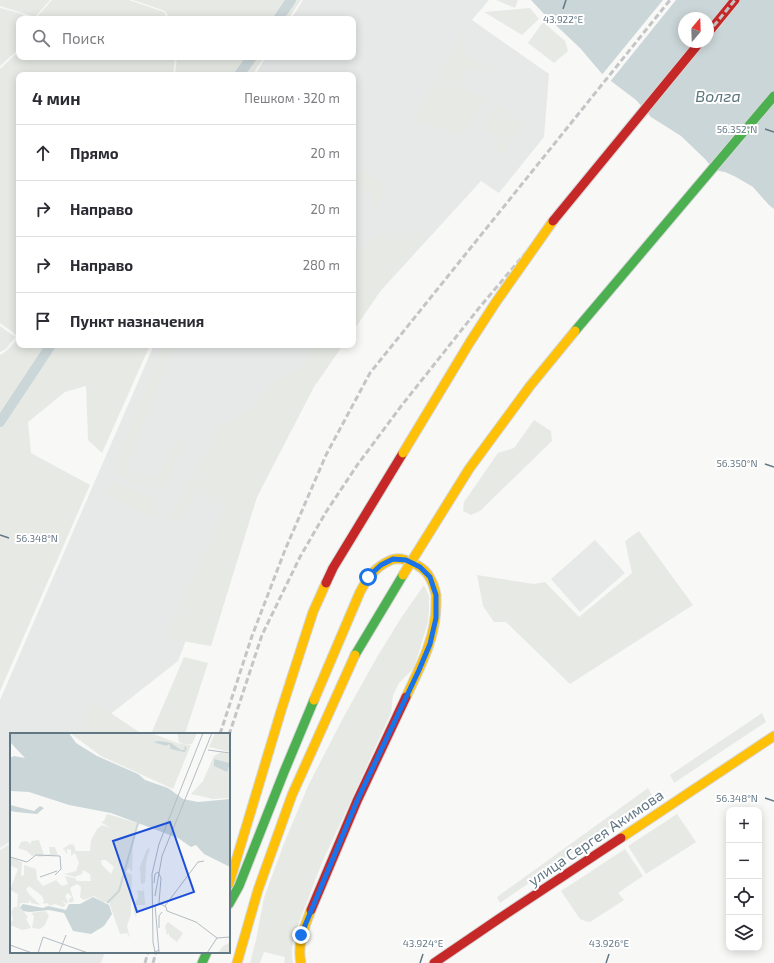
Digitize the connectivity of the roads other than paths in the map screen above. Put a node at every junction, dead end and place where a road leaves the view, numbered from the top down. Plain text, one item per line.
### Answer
1 (735, 0) edge
2 (714, 26) edge
3 (695, 48) edge
4 (774, 96) edge
5 (774, 736) edge
6 (230, 881) edge
7 (230, 902) edge
8 (207, 953) edge
9 (202, 963) edge
10 (237, 963) edge
11 (301, 963) edge
12 (434, 963) edge

1 - 2 main road
3 - 6 main road, bridge
4 - 10 main road, bridge
5 - 12 main road, улица Сергея Акимова
7 - 11 main road
8 - 9 main road

